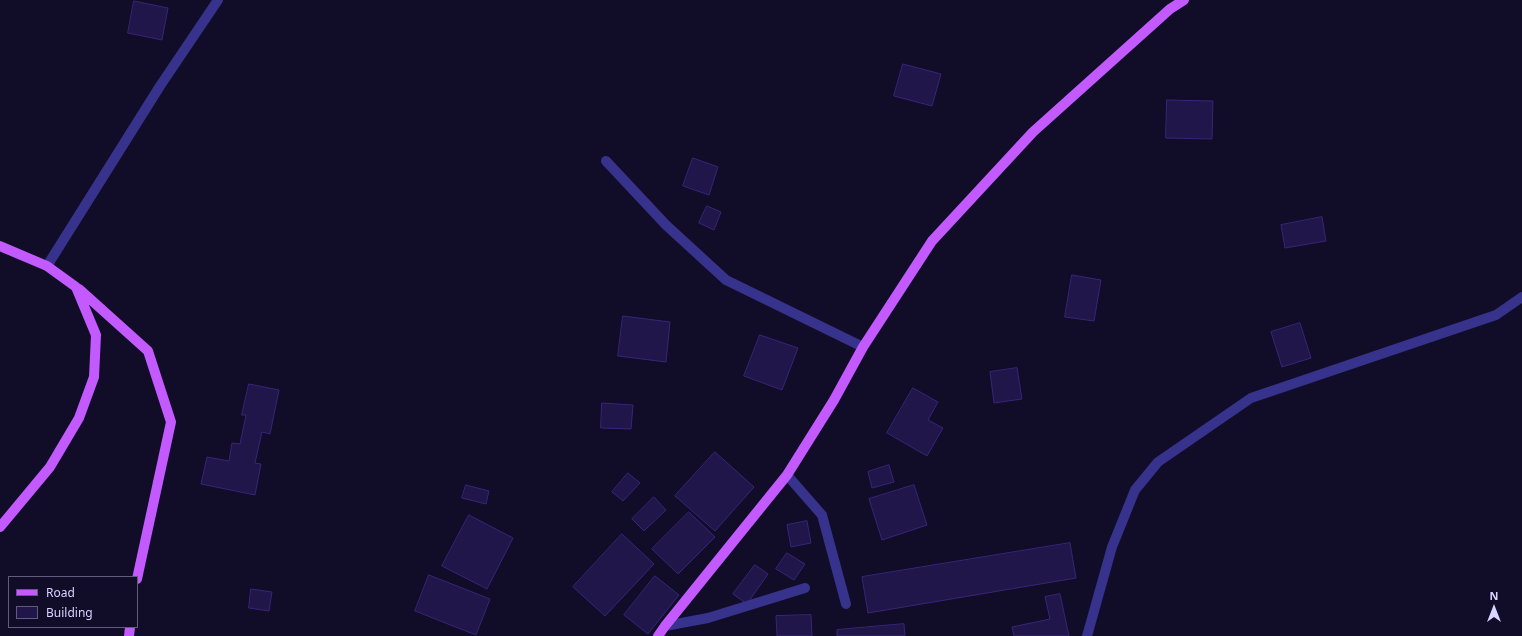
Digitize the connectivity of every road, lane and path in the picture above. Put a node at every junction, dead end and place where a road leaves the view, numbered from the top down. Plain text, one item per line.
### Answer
1 (218, 0) edge
2 (1184, 0) edge
3 (606, 161) dead end
4 (0, 246) edge
5 (47, 266) junction
6 (76, 287) junction
7 (1522, 297) edge
8 (863, 347) junction
9 (787, 475) junction
10 (0, 527) edge
11 (138, 576) edge
12 (804, 588) dead end
13 (846, 604) dead end
14 (665, 626) junction
15 (658, 636) edge
16 (1087, 636) edge

1 - 5 street
2 - 8 main road
3 - 8 street
4 - 5 main road
5 - 6 main road
6 - 10 main road
6 - 11 main road
7 - 16 street
8 - 9 main road
9 - 13 street
9 - 14 main road
12 - 14 street
14 - 15 main road

